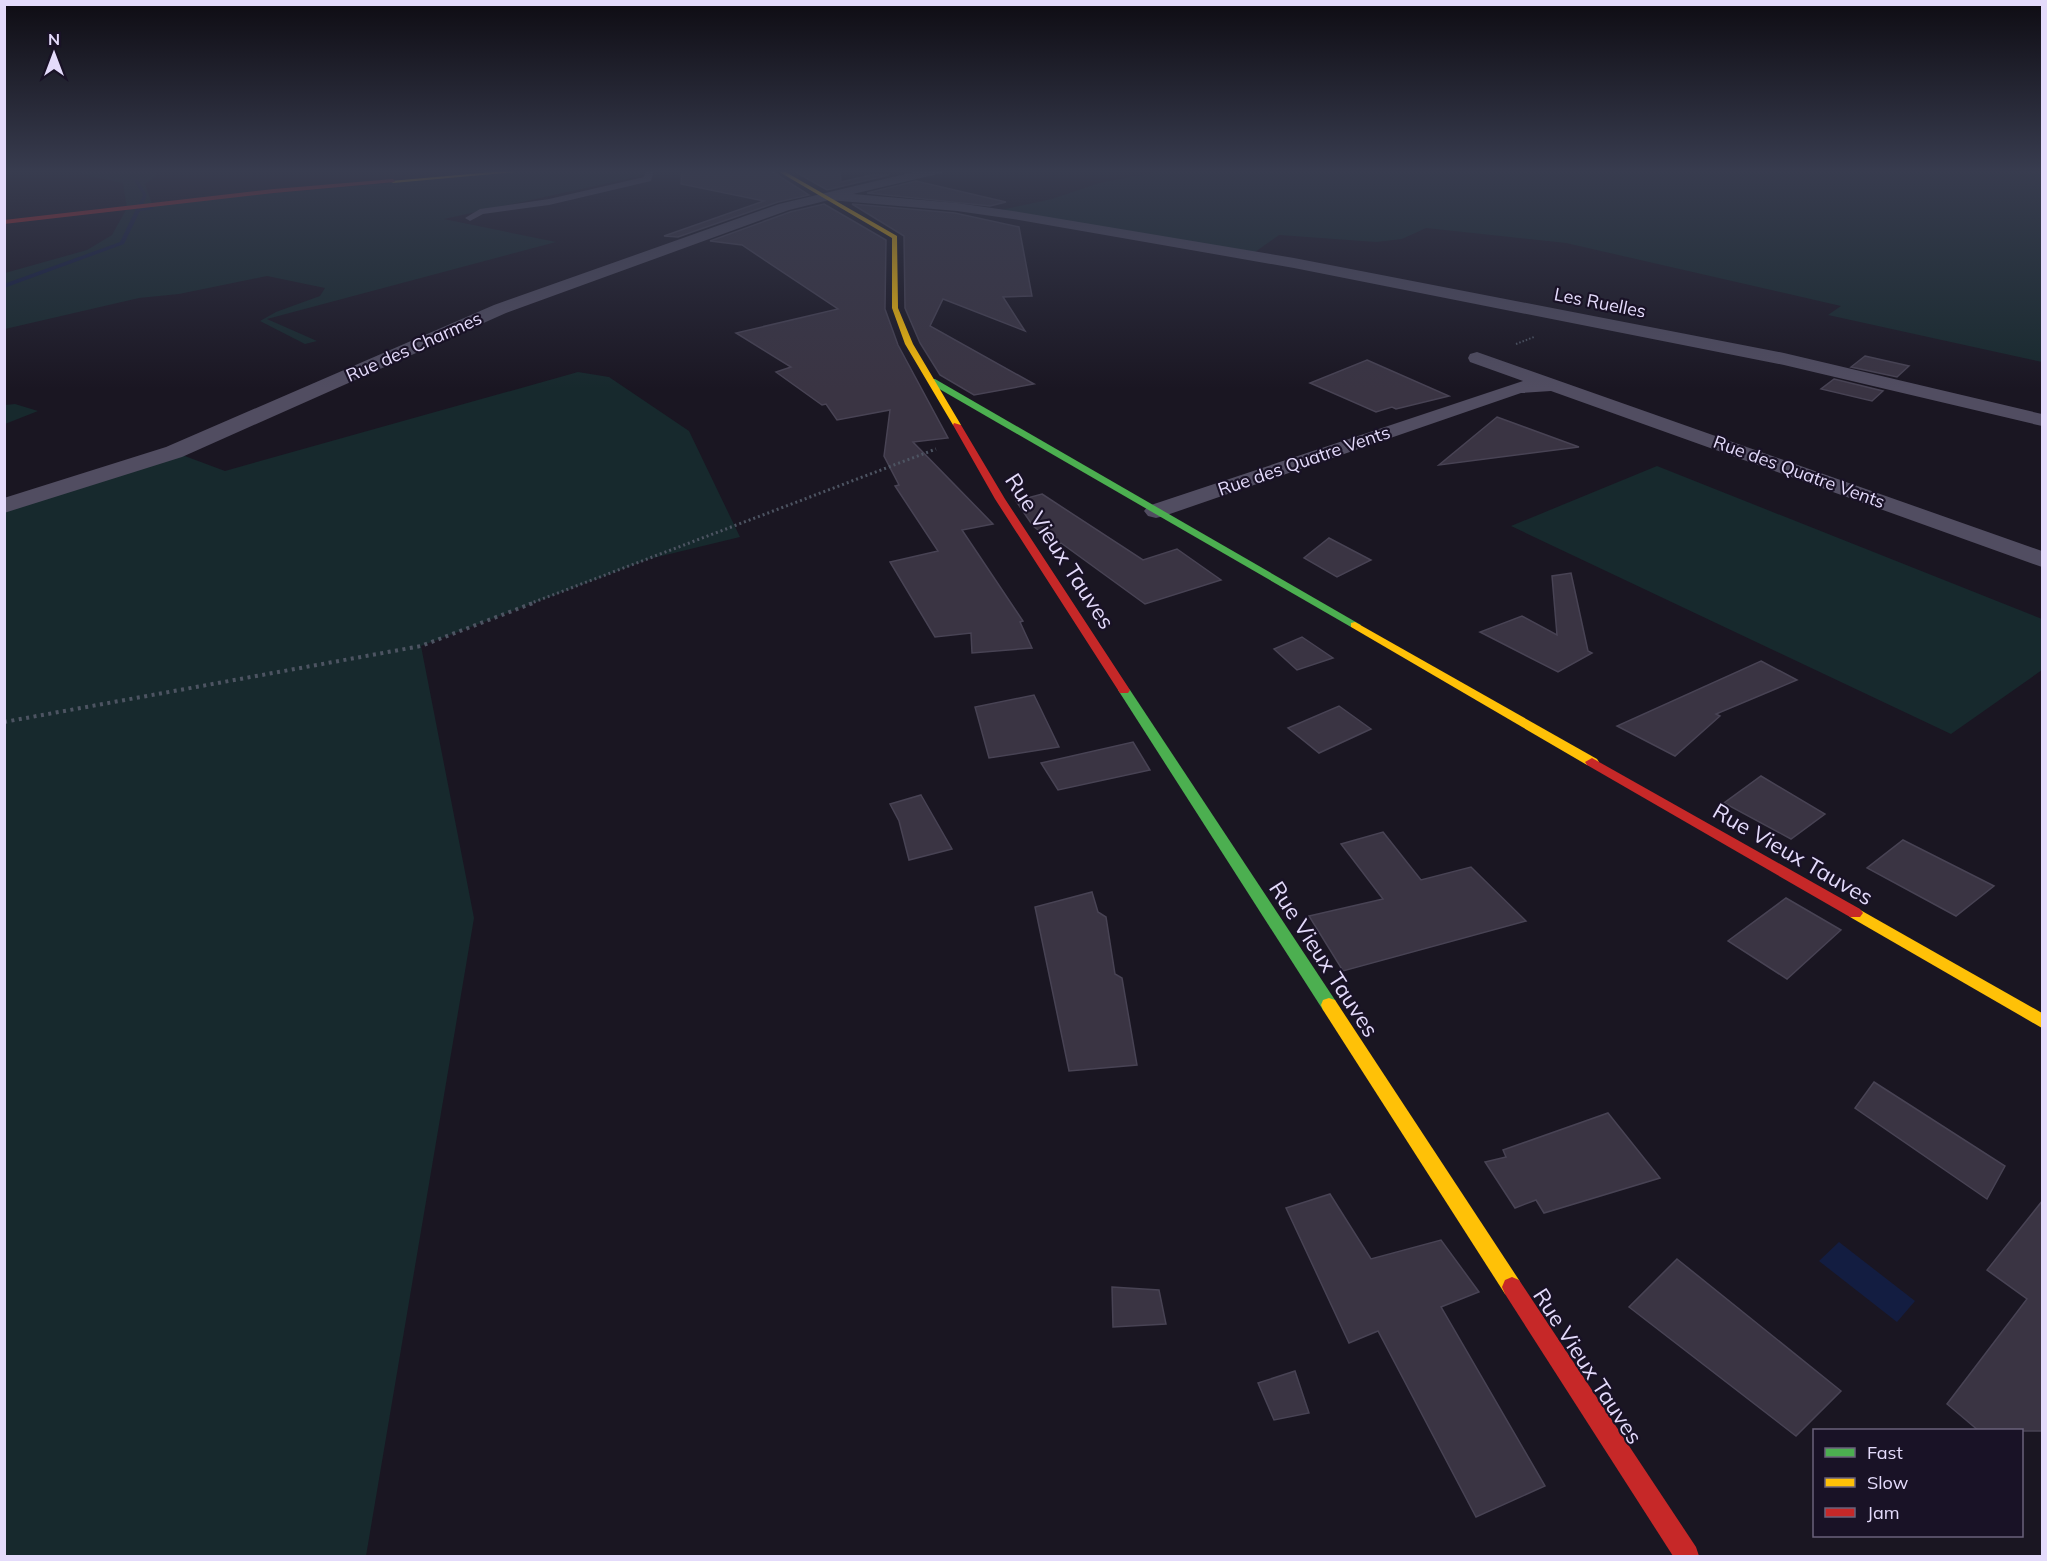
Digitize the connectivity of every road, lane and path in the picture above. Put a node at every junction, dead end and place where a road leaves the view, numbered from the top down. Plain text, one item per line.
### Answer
1 (684, 243) edge
2 (895, 243) edge
3 (1176, 243) edge
4 (1582, 320) junction
5 (1477, 358) joint
6 (931, 381) junction
7 (1556, 386) junction
8 (2043, 420) edge
9 (965, 438) junction
10 (4, 506) edge
11 (1156, 511) junction
12 (2043, 559) edge
13 (4, 722) edge
14 (2043, 1022) edge
15 (1687, 1557) edge

1 - 10 street, Rue des Charmes
2 - 6 street, Rue Vieux Tauves
3 - 4 street, Les Ruelles
4 - 5 path
4 - 8 street, Les Ruelles
5 - 7 street, Rue des Quatre Vents
6 - 9 street, Rue Vieux Tauves
6 - 11 street, Rue Vieux Tauves
7 - 11 street, Rue des Quatre Vents
7 - 12 street, Rue des Quatre Vents
9 - 13 path
9 - 15 street, Rue Vieux Tauves
11 - 14 street, Rue Vieux Tauves

